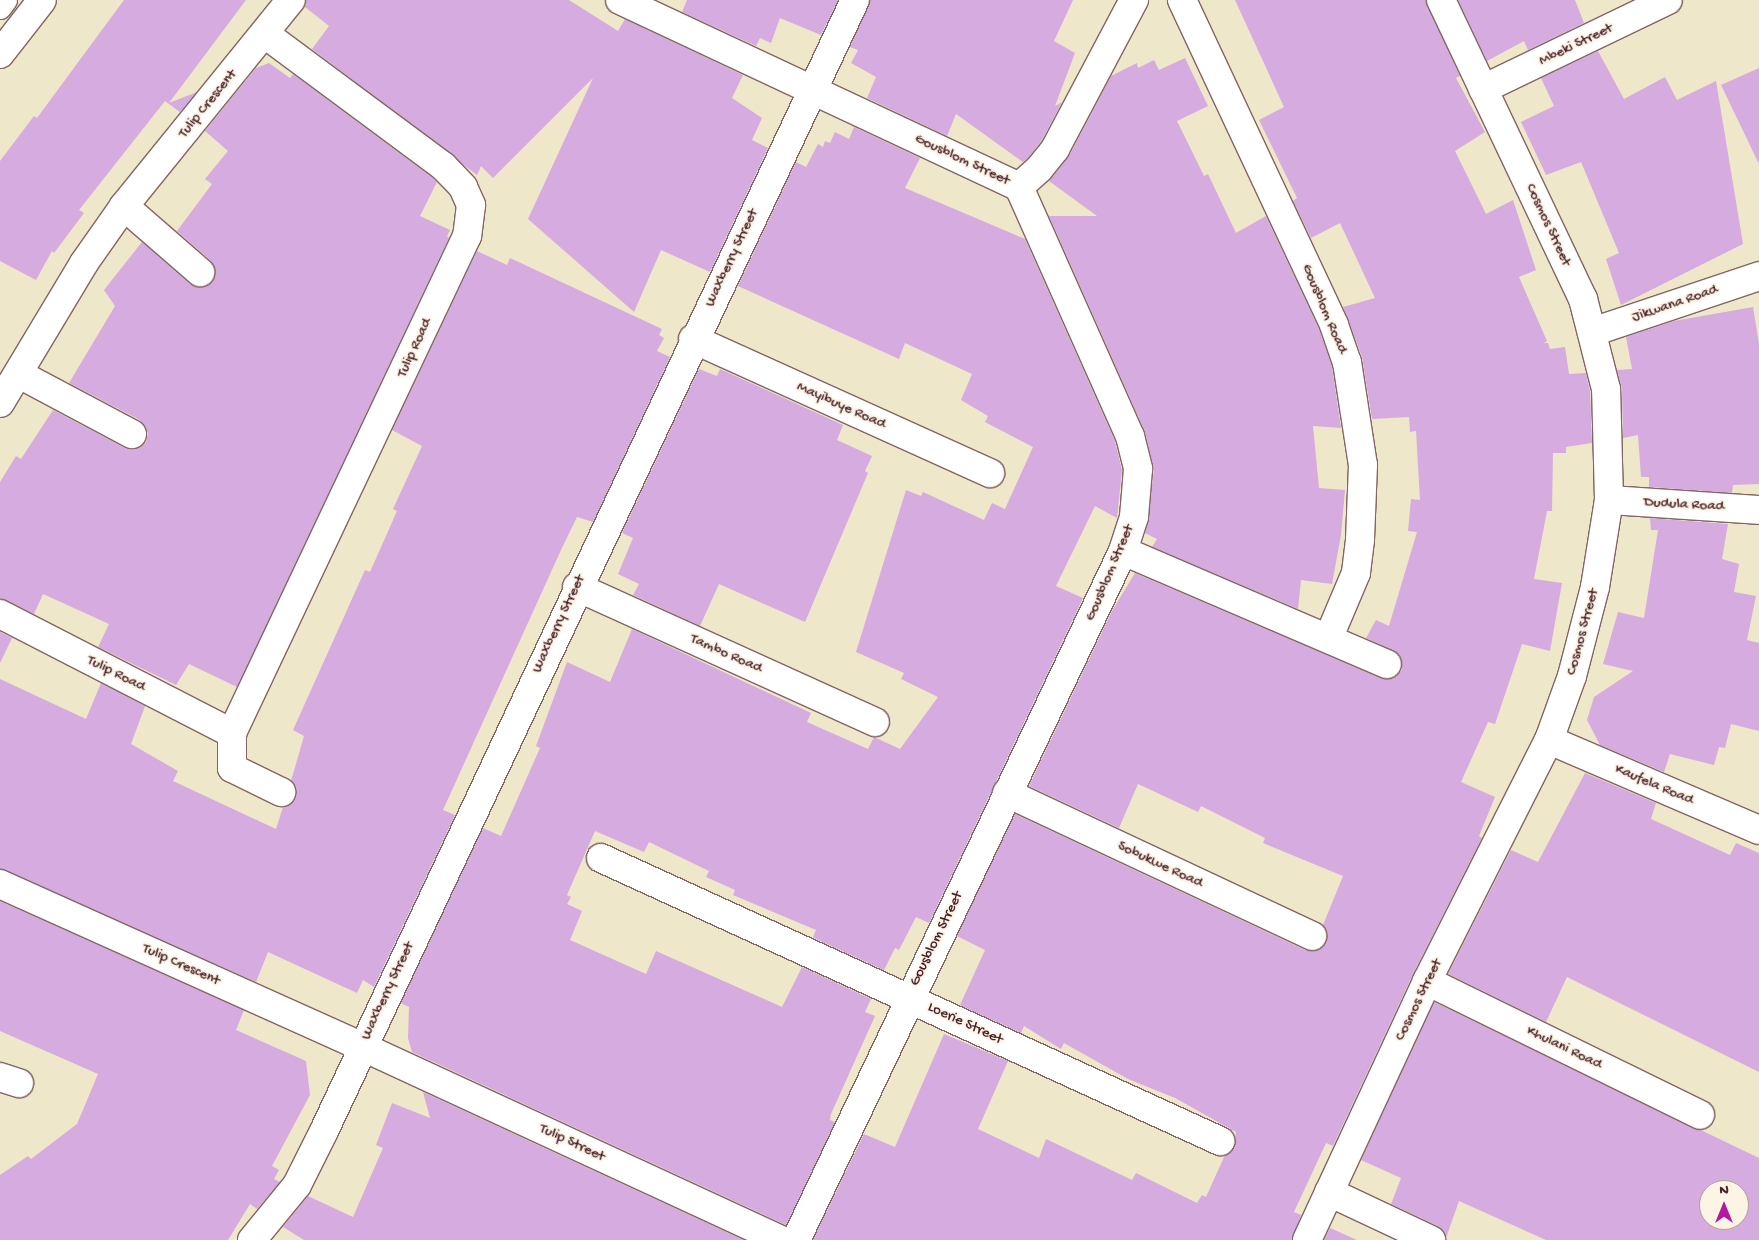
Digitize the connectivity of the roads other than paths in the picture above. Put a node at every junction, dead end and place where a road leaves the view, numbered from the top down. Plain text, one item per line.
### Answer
1 (6, 0) edge
2 (42, 0) edge
3 (291, 0) edge
4 (620, 0) edge
5 (854, 0) edge
6 (1134, 0) edge
7 (1182, 0) edge
8 (1441, 0) edge
9 (1668, 0) edge
10 (0, 8) edge
11 (265, 34) junction
12 (0, 54) edge
13 (1483, 89) junction
14 (811, 90) junction
15 (1019, 187) junction
16 (124, 206) junction
17 (200, 272) dead end
18 (1759, 276) edge
19 (1592, 332) junction
20 (693, 339) junction
21 (19, 374) junction
22 (0, 403) edge
23 (132, 434) dead end
24 (990, 473) dead end
25 (1609, 500) junction
26 (1759, 510) edge
27 (1122, 551) junction
28 (577, 586) junction
29 (0, 614) edge
30 (1330, 637) junction
31 (1387, 664) dead end
32 (875, 722) dead end
33 (232, 733) junction
34 (1549, 740) junction
35 (280, 792) dead end
36 (1007, 793) junction
37 (1759, 830) edge
38 (601, 858) dead end
39 (0, 884) edge
40 (1312, 936) dead end
41 (1427, 981) junction
42 (909, 998) junction
43 (362, 1046) junction
44 (1700, 1115) dead end
45 (1220, 1141) dead end
46 (1330, 1192) junction
47 (252, 1240) edge
48 (780, 1240) edge
49 (796, 1240) edge
50 (1307, 1240) edge
51 (1431, 1240) edge

1 - 10 lane
2 - 12 street
3 - 11 street, Tulip Crescent
4 - 14 street, Gousblom Street
5 - 14 street, Waxberry Street
6 - 15 street
7 - 30 street, Gousblom Road
8 - 13 street, Cosmos Street
9 - 13 street, Mbeki Street
11 - 16 street, Tulip Crescent
11 - 33 street, Tulip Road
13 - 19 street, Cosmos Street
14 - 15 street, Gousblom Street
14 - 20 street, Waxberry Street
15 - 27 street, Gousblom Street
16 - 17 street
16 - 21 street, Tulip Crescent
18 - 19 street, Jikwana Road
19 - 25 street, Cosmos Street
20 - 24 street, Mayibuye Road
20 - 28 street, Waxberry Street
21 - 22 street, Tulip Crescent
21 - 23 street
25 - 26 street, Dudula Road
25 - 34 street, Cosmos Street
27 - 30 street
27 - 36 street, Gousblom Street
28 - 32 street, Tambo Road
28 - 43 street, Waxberry Street
29 - 33 street, Tulip Road
30 - 31 street
33 - 35 street, Tulip Road
34 - 37 street, Kaufela Road
34 - 41 street, Cosmos Street
36 - 40 street, Sobukwe Road
36 - 42 street, Gousblom Street
38 - 42 street, Loerie Street
39 - 43 street, Tulip Crescent
41 - 44 street, Khulani Road
41 - 46 street, Cosmos Street
42 - 45 street, Loerie Street
42 - 49 street, Gousblom Street
43 - 47 street, Waxberry Street
43 - 48 street, Tulip Street
46 - 50 street, Cosmos Street
46 - 51 street

